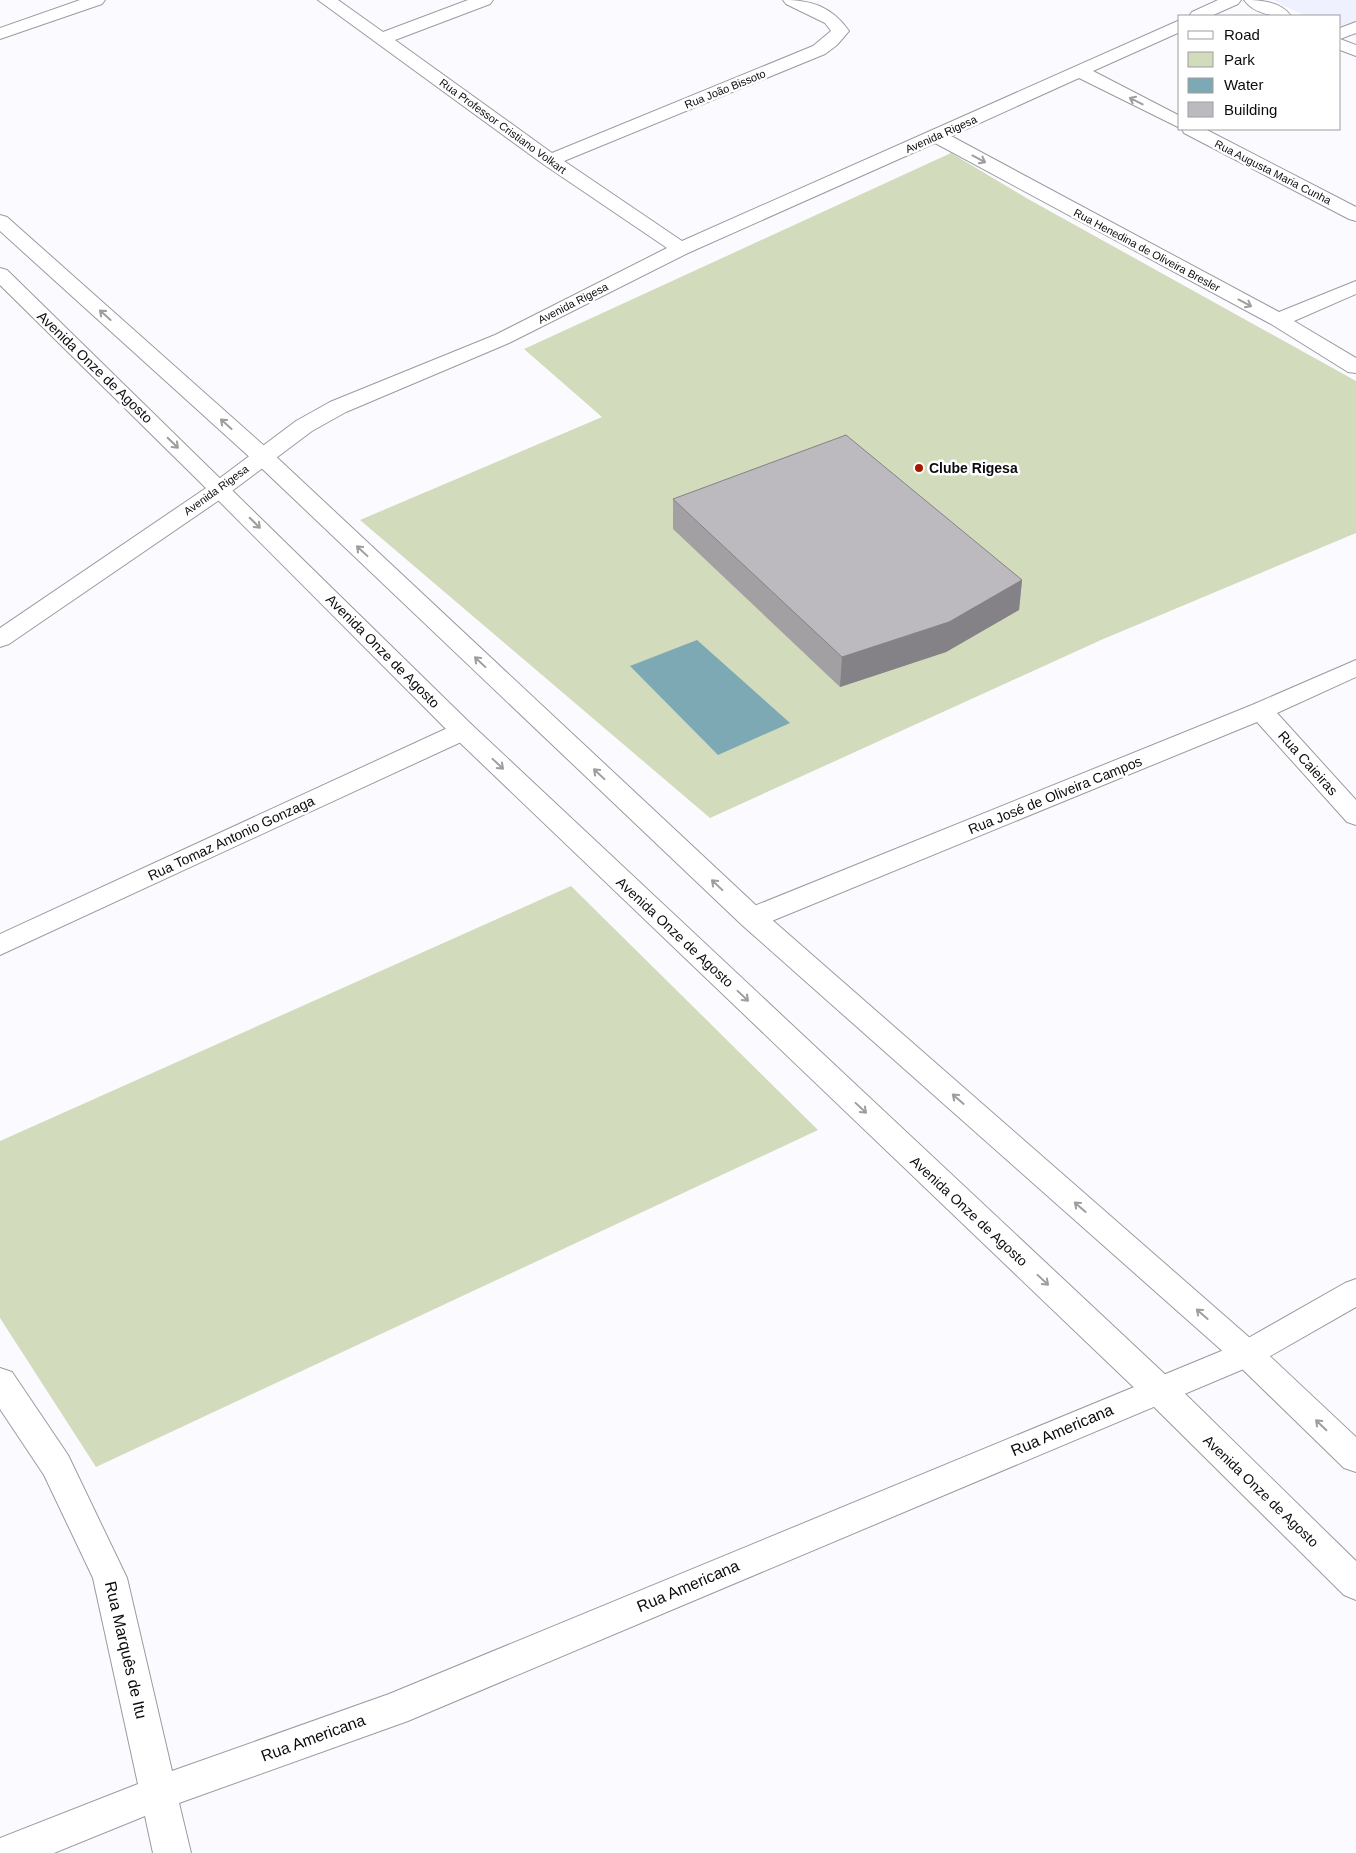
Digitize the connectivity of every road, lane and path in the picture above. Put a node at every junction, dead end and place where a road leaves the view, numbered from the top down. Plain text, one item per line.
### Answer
1 (96, 0) edge
2 (327, 0) edge
3 (484, 0) edge
4 (792, 0) edge
5 (1232, 0) edge
6 (1253, 0) edge
7 (1200, 15) edge
8 (1280, 15) edge
9 (1178, 26) edge
10 (1356, 27) edge
11 (0, 34) edge
12 (1341, 34) edge
13 (382, 38) junction
14 (1341, 44) edge
15 (1356, 51) edge
16 (1079, 71) junction
17 (1178, 122) edge
18 (1193, 130) edge
19 (936, 136) junction
20 (550, 160) junction
21 (1356, 215) edge
22 (0, 221) edge
23 (681, 249) junction
24 (0, 274) edge
25 (1356, 287) edge
26 (1278, 320) junction
27 (1356, 367) edge
28 (262, 456) junction
29 (220, 489) junction
30 (0, 639) edge
31 (1356, 668) edge
32 (1261, 711) junction
33 (463, 731) junction
34 (1356, 816) edge
35 (752, 918) junction
36 (0, 945) edge
37 (1356, 1292) edge
38 (1247, 1354) junction
39 (0, 1382) edge
40 (1158, 1389) junction
41 (1356, 1458) edge
42 (1356, 1584) edge
43 (159, 1793) junction
44 (8, 1853) edge
45 (172, 1853) edge

1 - 11 street
2 - 13 street, Rua Professor Cristiano Volkart
3 - 13 street
4 - 20 street, Rua João Bissoto
5 - 7 street
6 - 8 street
9 - 16 street, Avenida Rigesa
10 - 12 street
13 - 20 street, Rua Professor Cristiano Volkart
14 - 15 street
17 -> 16 street
16 - 19 street, Avenida Rigesa
18 - 21 street, Rua Augusta Maria Cunha
19 - 23 street, Avenida Rigesa
19 -> 26 street, Rua Henedina de Oliveira Bresler
20 - 23 street, Rua Professor Cristiano Volkart
28 -> 22 street
23 - 28 street, Avenida Rigesa
24 -> 29 street, Avenida Onze de Agosto
25 - 26 street
26 - 27 street, Rua Henedina de Oliveira Bresler
28 - 29 street, Avenida Rigesa
35 -> 28 street
29 - 30 street, Avenida Rigesa
29 -> 33 street, Avenida Onze de Agosto
31 - 32 street, Rua José de Oliveira Campos
32 - 34 street, Rua Caieiras
32 - 35 street, Rua José de Oliveira Campos
33 - 36 street, Rua Tomaz Antonio Gonzaga
33 -> 40 street, Avenida Onze de Agosto
38 -> 35 street
37 - 38 street, Rua Americana
38 - 40 street, Rua Americana
41 -> 38 street
39 - 43 street, Rua Marquês de Itu
40 - 42 street, Avenida Onze de Agosto
40 - 43 street, Rua Americana
43 - 44 street, Rua Americana
43 - 45 street, Rua Marquês de Itu

